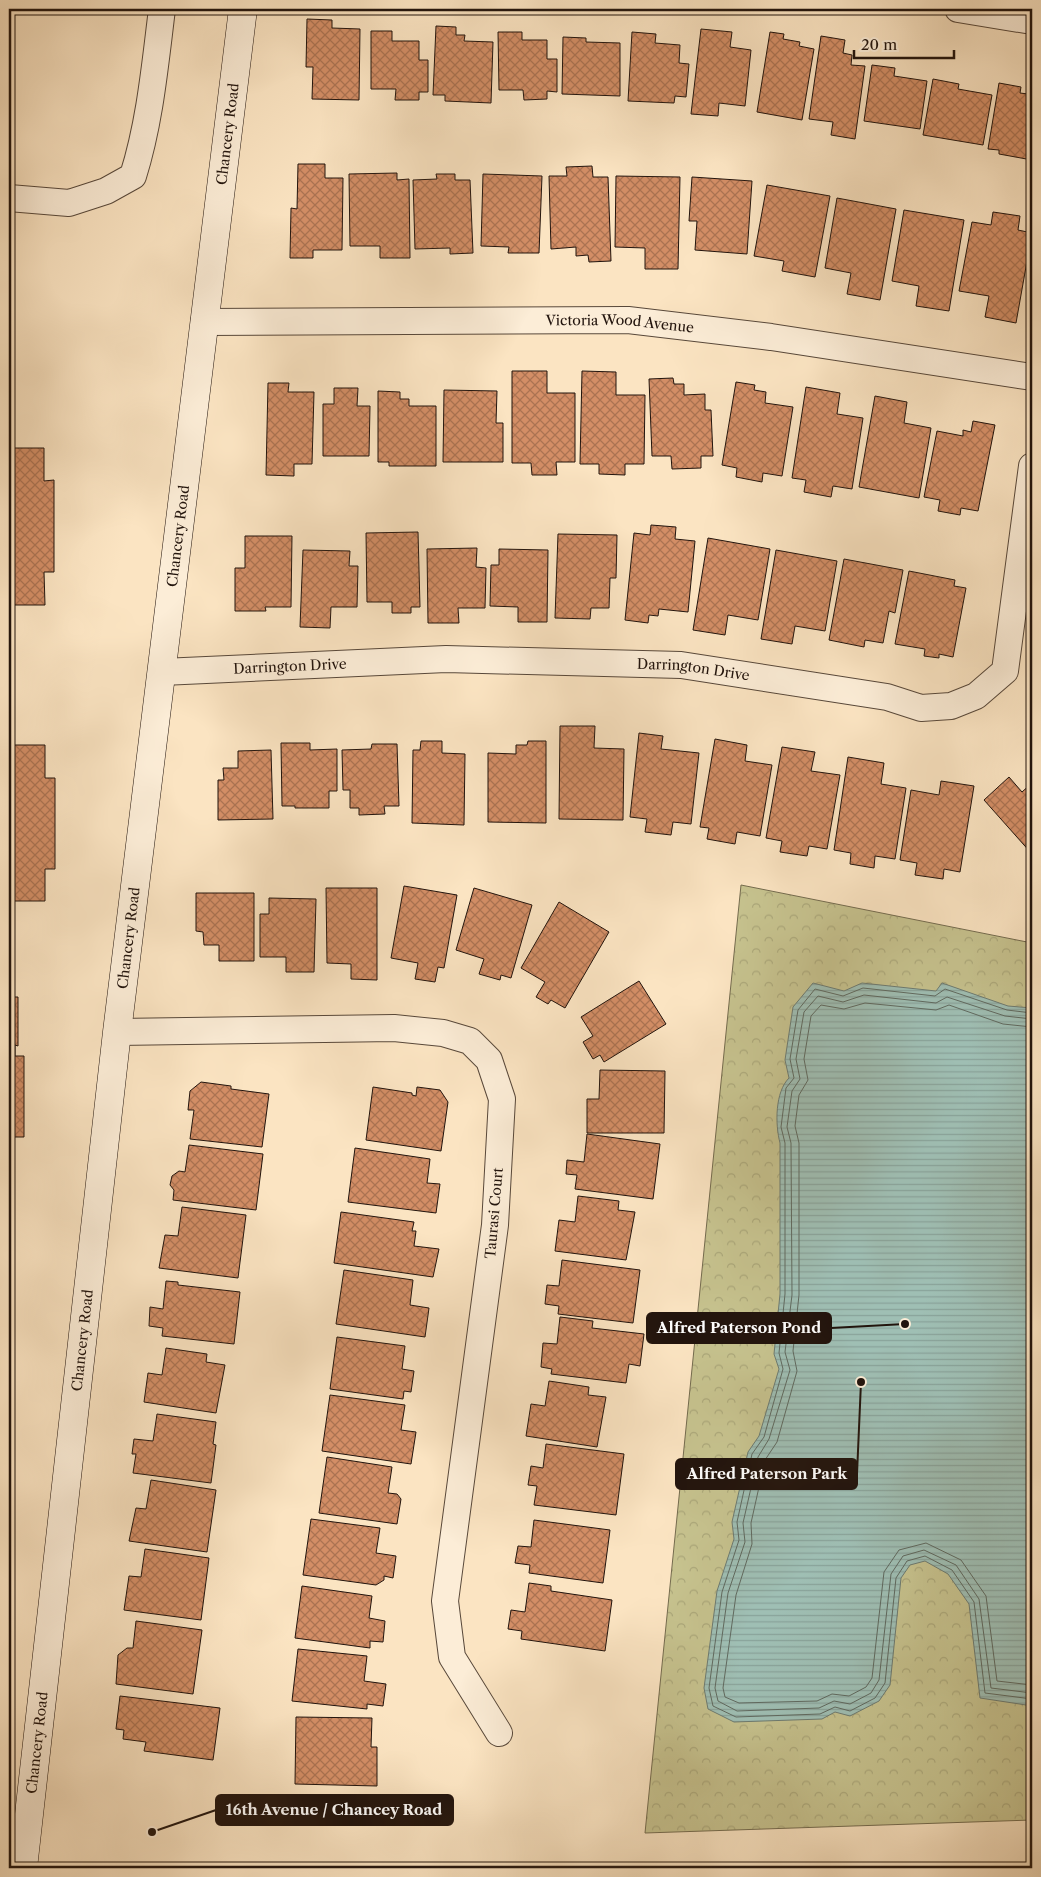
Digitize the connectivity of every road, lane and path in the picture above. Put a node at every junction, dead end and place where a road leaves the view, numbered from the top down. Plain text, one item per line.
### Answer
1 (162, 9) edge
2 (243, 9) edge
3 (958, 9) edge
4 (1032, 21) edge
5 (9, 198) edge
6 (204, 322) junction
7 (1032, 377) edge
8 (1032, 466) edge
9 (162, 672) junction
10 (117, 1032) junction
11 (499, 1733) dead end
12 (23, 1868) edge

1 - 5 street
2 - 6 street, Chancery Road
3 - 4 street
6 - 7 street, Victoria Wood Avenue
6 - 9 street, Chancery Road
8 - 9 street, Darrington Drive
9 - 10 street, Chancery Road
10 - 11 street, Taurasi Court
10 - 12 street, Chancery Road

